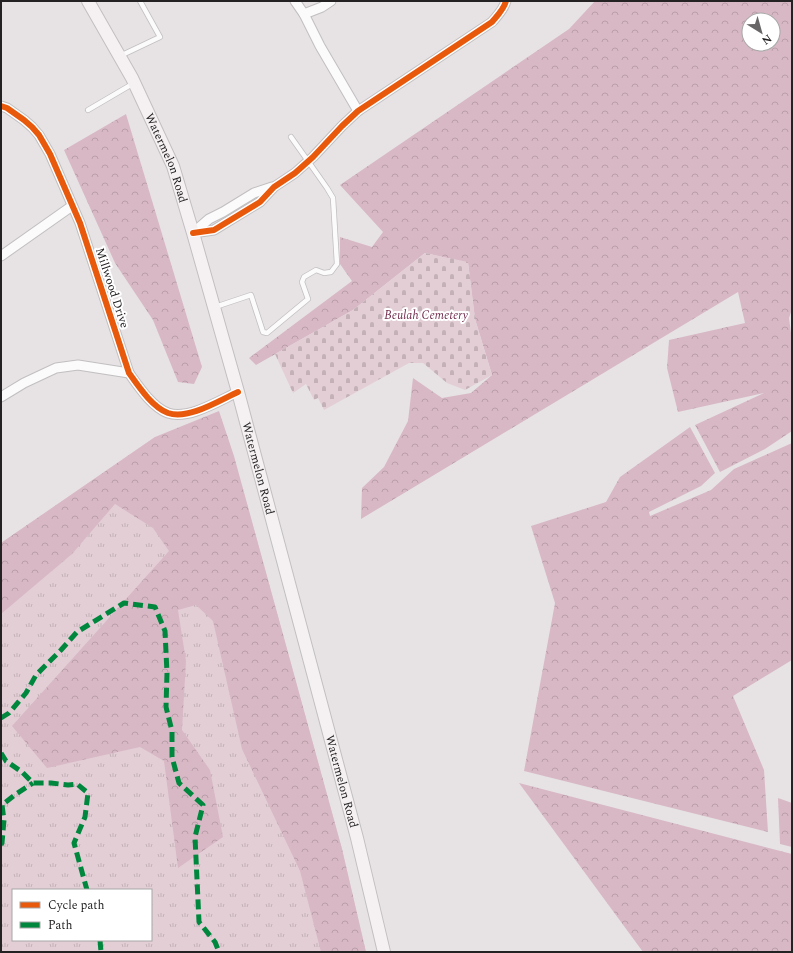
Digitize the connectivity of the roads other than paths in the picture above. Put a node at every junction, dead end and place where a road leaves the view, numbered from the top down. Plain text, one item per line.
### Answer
1 (88, 1) edge
2 (140, 1) edge
3 (295, 1) edge
4 (331, 1) edge
5 (506, 1) edge
6 (304, 14) junction
7 (120, 56) junction
8 (134, 83) junction
9 (1, 106) edge
10 (88, 110) dead end
11 (358, 111) junction
12 (291, 137) dead end
13 (308, 161) junction
14 (72, 206) junction
15 (193, 233) junction
16 (1, 256) edge
17 (215, 307) junction
18 (129, 374) junction
19 (238, 392) junction
20 (1, 397) edge
21 (384, 952) edge

1 - 7 main road, Watermelon Road
2 - 7 lane
3 - 6 street
4 - 6 street
5 - 11 street
6 - 11 street
7 - 8 main road, Watermelon Road
8 - 10 lane
8 - 15 main road, Watermelon Road
9 - 14 street, Millwood Drive
11 - 13 street
12 - 13 lane
13 - 15 street
13 - 17 lane
14 - 16 street
14 - 18 street, Millwood Drive
15 - 17 main road, Watermelon Road
17 - 19 main road, Watermelon Road
18 - 19 street, Millwood Drive
18 - 20 street
19 - 21 main road, Watermelon Road

